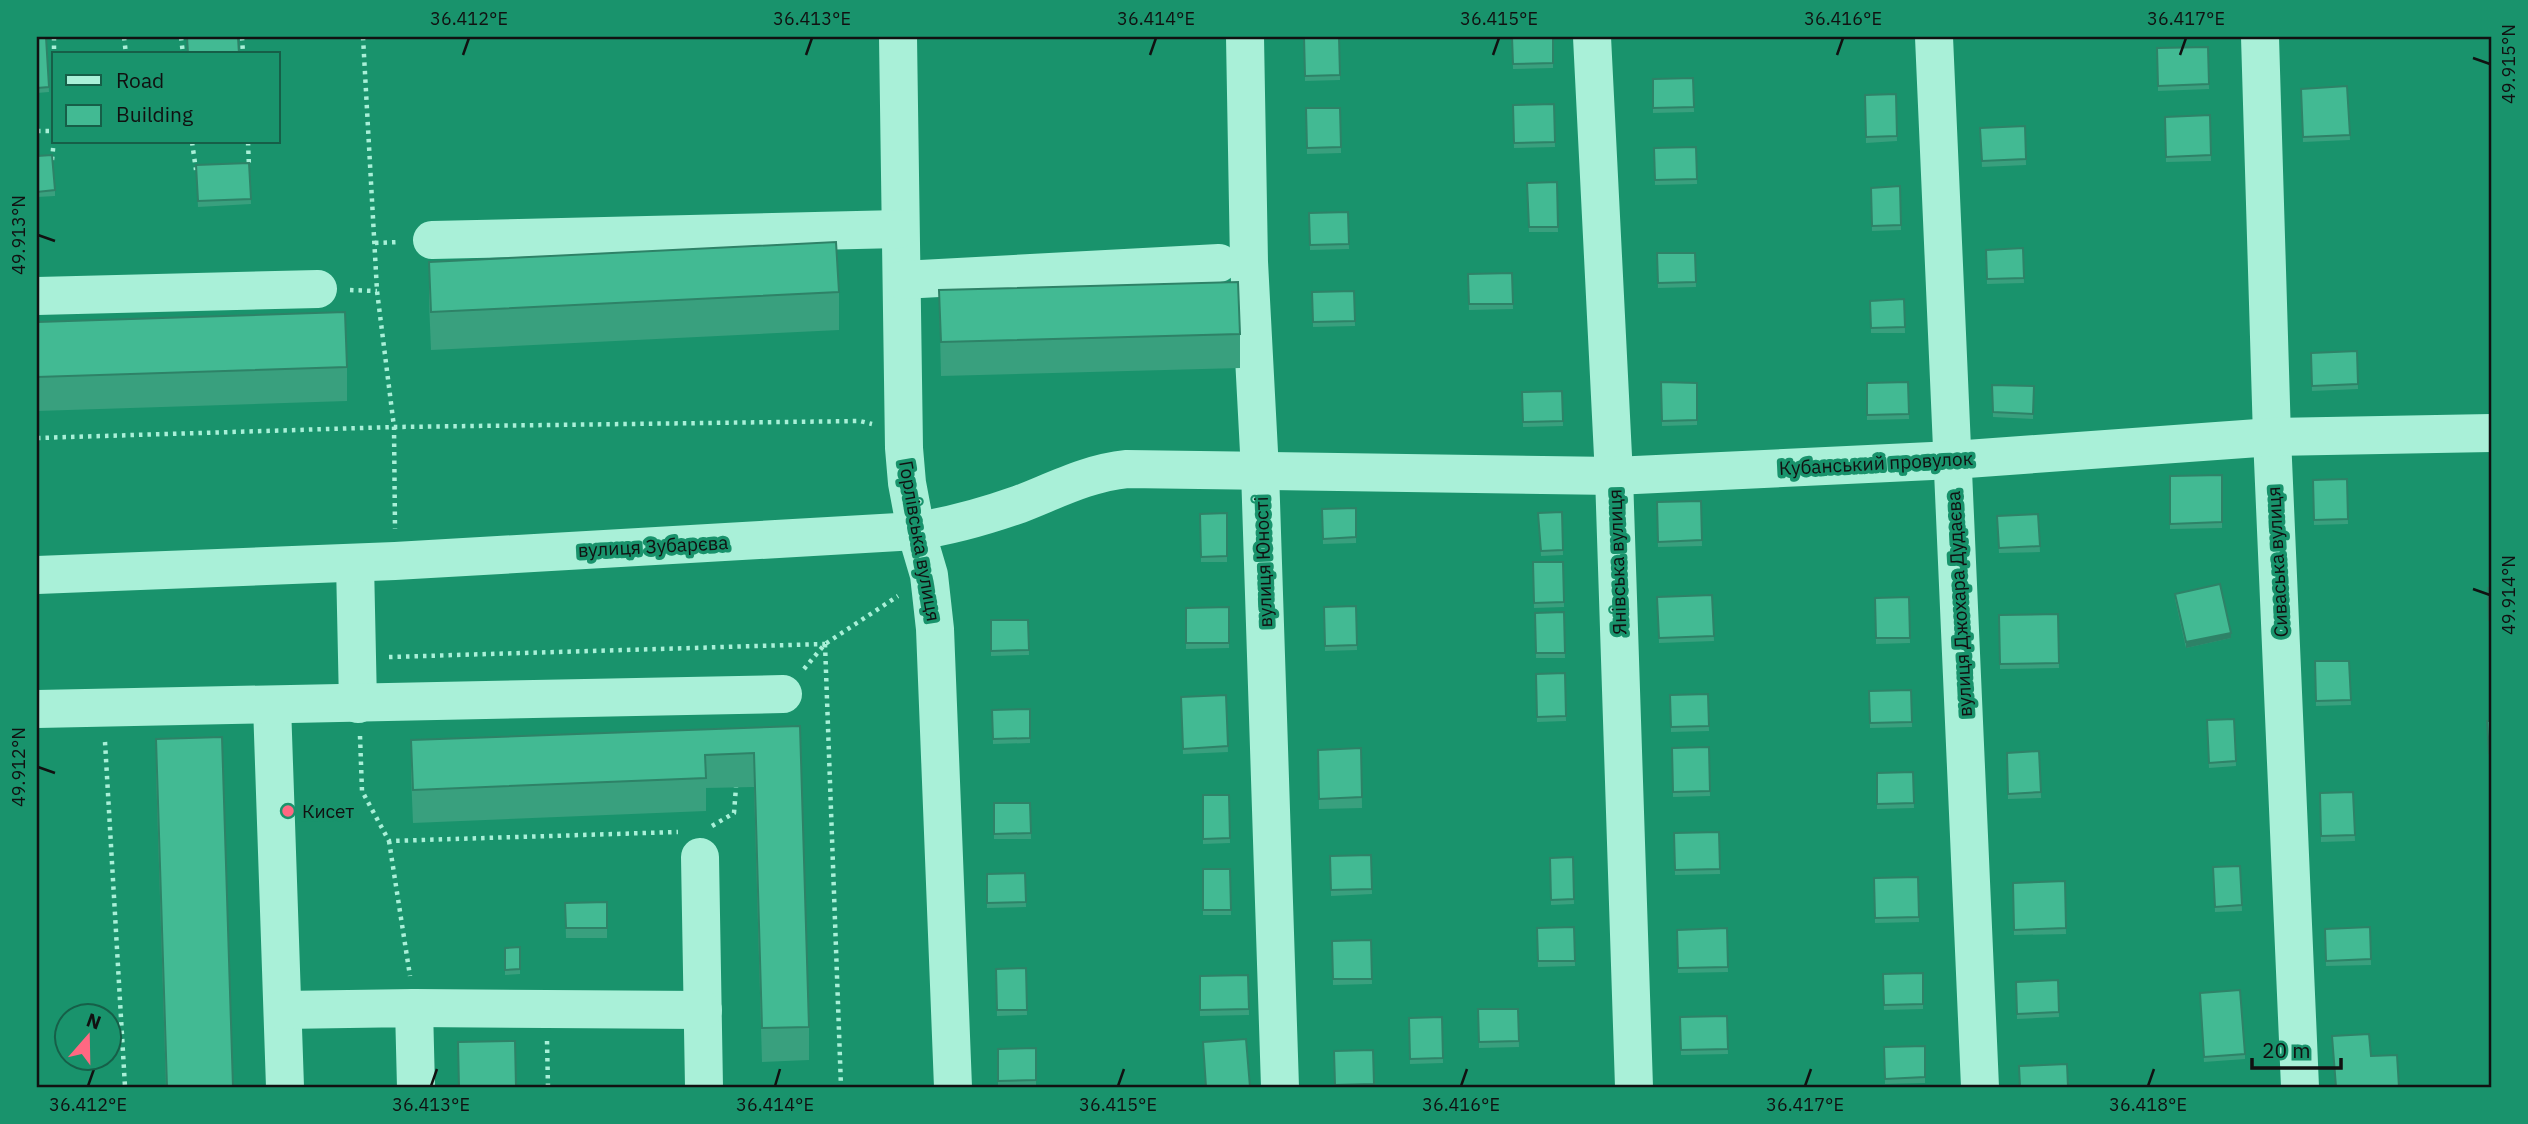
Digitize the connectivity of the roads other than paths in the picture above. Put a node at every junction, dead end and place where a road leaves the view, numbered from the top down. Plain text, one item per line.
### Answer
1 (898, 37) edge
2 (1245, 37) edge
3 (1592, 37) edge
4 (1934, 37) edge
5 (2260, 37) edge
6 (899, 229) junction
7 (432, 240) dead end
8 (1219, 263) dead end
9 (902, 280) junction
10 (318, 289) dead end
11 (37, 296) edge
12 (2491, 433) edge
13 (2272, 437) junction
14 (1952, 460) junction
15 (1260, 471) junction
16 (1614, 477) junction
17 (916, 531) junction
18 (355, 563) junction
19 (37, 575) edge
20 (783, 694) dead end
21 (358, 704) junction
22 (272, 705) junction
23 (37, 709) edge
24 (701, 844) road end
25 (414, 1008) junction
26 (283, 1010) junction
27 (704, 1010) junction
28 (285, 1087) edge
29 (416, 1087) edge
30 (704, 1087) edge
31 (953, 1087) edge
32 (1280, 1087) edge
33 (1634, 1087) edge
34 (1980, 1087) edge
35 (2300, 1087) edge

1 - 6 street, Горлівська вулиця
2 - 15 street, вулиця Юності
3 - 16 street, Янівська вулиця
4 - 14 street, вулиця Джохара Дудаєва
5 - 13 street, Сиваська вулиця
6 - 7 street
6 - 9 street, Горлівська вулиця
8 - 9 street
9 - 17 street, Горлівська вулиця
10 - 11 street
12 - 13 street, Кубанський провулок
13 - 14 street, Кубанський провулок
13 - 35 street, Сиваська вулиця
14 - 16 street, Кубанський провулок
14 - 34 street, вулиця Джохара Дудаєва
15 - 16 street, Кубанський провулок
15 - 17 street, вулиця Зубарєва
15 - 32 street, вулиця Юності
16 - 33 street, Янівська вулиця
17 - 18 street, вулиця Зубарєва
17 - 31 street, Горлівська вулиця
18 - 19 street, вулиця Зубарєва
18 - 21 street
20 - 21 street
21 - 22 street
22 - 23 street
22 - 26 street
24 - 27 street
25 - 26 street
25 - 27 street
25 - 29 street
26 - 28 street
27 - 30 street

